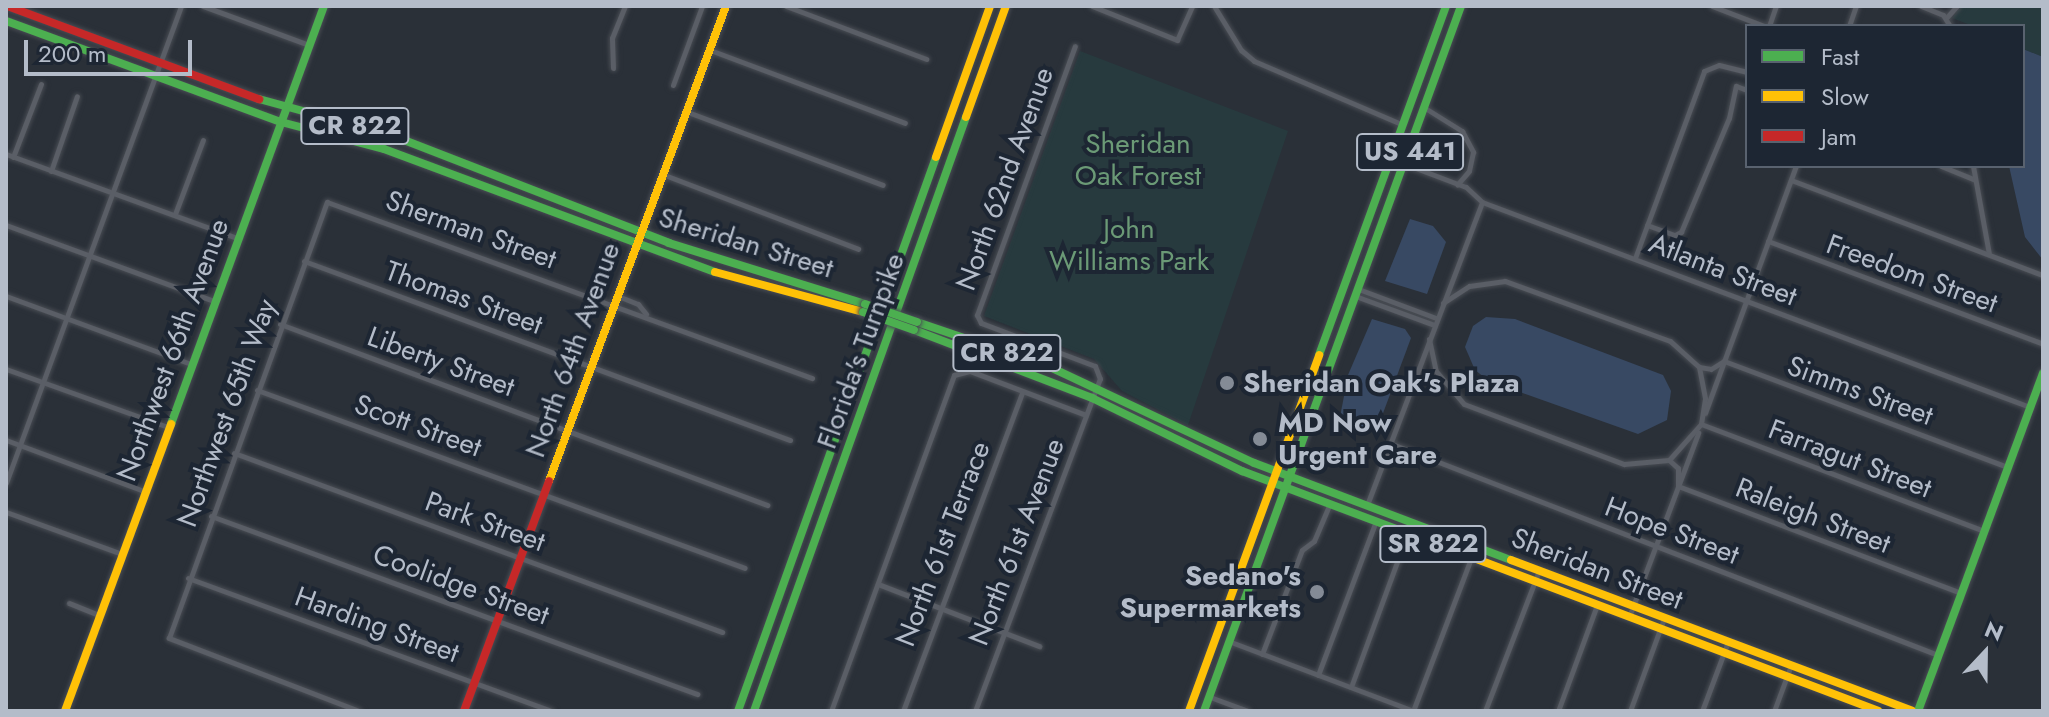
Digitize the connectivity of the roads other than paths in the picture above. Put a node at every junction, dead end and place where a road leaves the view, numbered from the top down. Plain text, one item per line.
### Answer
1 (7, 6) edge
2 (181, 6) edge
3 (203, 6) edge
4 (324, 6) edge
5 (625, 6) edge
6 (702, 6) edge
7 (726, 6) edge
8 (786, 6) edge
9 (990, 6) edge
10 (1006, 6) edge
11 (1092, 6) edge
12 (1192, 6) edge
13 (1214, 6) edge
14 (1446, 6) edge
15 (1461, 6) edge
16 (1712, 6) edge
17 (1776, 6) edge
18 (1921, 6) edge
19 (1957, 6) edge
20 (6, 21) edge
21 (1949, 21) edge
22 (1761, 24) edge
23 (1767, 24) edge
24 (309, 45) junction
25 (1075, 46) dead end
26 (710, 50) junction
27 (926, 59) dead end
28 (160, 63) junction
29 (613, 68) dead end
30 (1745, 72) edge
31 (155, 76) junction
32 (41, 84) dead end
33 (673, 85) dead end
34 (1745, 89) edge
35 (77, 96) dead end
36 (1425, 108) junction
37 (285, 109) junction
38 (685, 111) junction
39 (281, 122) junction
40 (905, 123) dead end
41 (1404, 125) junction
42 (203, 140) dead end
43 (9, 156) edge
44 (1405, 164) junction
45 (1795, 168) edge
46 (1946, 168) edge
47 (1973, 168) edge
48 (51, 171) junction
49 (661, 173) junction
50 (1975, 179) junction
51 (1791, 180) junction
52 (883, 185) dead end
53 (1457, 185) junction
54 (112, 192) junction
55 (327, 202) joint
56 (1482, 202) junction
57 (175, 214) junction
58 (6, 225) edge
59 (1647, 225) junction
60 (639, 232) junction
61 (237, 238) junction
62 (1768, 241) junction
63 (635, 245) junction
64 (858, 249) dead end
65 (88, 255) junction
66 (1990, 255) junction
67 (1635, 258) junction
68 (304, 261) junction
69 (1353, 268) junction
70 (2043, 275) edge
71 (1360, 294) junction
72 (6, 296) edge
73 (616, 300) junction
74 (1746, 300) junction
75 (214, 301) junction
76 (1443, 303) junction
77 (864, 308) junction
78 (66, 318) junction
79 (1435, 322) junction
80 (280, 324) junction
81 (916, 326) junction
82 (1429, 339) junction
83 (2043, 344) edge
84 (1724, 361) junction
85 (191, 364) junction
86 (591, 365) junction
87 (1699, 367) junction
88 (6, 369) edge
89 (2043, 373) edge
90 (812, 378) dead end
91 (43, 382) junction
92 (1096, 387) junction
93 (257, 390) junction
94 (1022, 392) junction
95 (1092, 398) junction
96 (2030, 407) junction
97 (1086, 415) junction
98 (1701, 424) junction
99 (168, 427) junction
100 (568, 430) junction
101 (6, 440) edge
102 (790, 440) dead end
103 (1392, 444) junction
104 (20, 445) junction
105 (234, 453) junction
106 (1669, 460) junction
107 (2008, 467) junction
108 (1277, 472) junction
109 (1292, 477) junction
110 (6, 483) edge
111 (1273, 484) junction
112 (1678, 486) junction
113 (1288, 489) junction
114 (144, 491) junction
115 (544, 493) junction
116 (767, 505) dead end
117 (1329, 505) junction
118 (1367, 506) junction
119 (6, 512) edge
120 (211, 516) junction
121 (1375, 523) junction
122 (1984, 531) junction
123 (1407, 535) junction
124 (1655, 545) junction
125 (122, 554) junction
126 (521, 556) junction
127 (1471, 558) junction
128 (745, 568) dead end
129 (1539, 570) junction
130 (188, 578) junction
131 (1534, 582) junction
132 (878, 584) junction
133 (1961, 593) junction
134 (69, 603) dead end
135 (1597, 605) junction
136 (1633, 606) junction
137 (940, 608) junction
138 (99, 615) junction
139 (1629, 617) junction
140 (1664, 618) junction
141 (498, 619) junction
142 (1222, 622) junction
143 (1660, 629) junction
144 (722, 632) dead end
145 (1004, 633) junction
146 (1232, 640) junction
147 (1728, 642) junction
148 (1039, 646) dead end
149 (1723, 653) junction
150 (1262, 654) junction
151 (1938, 655) junction
152 (1791, 665) junction
153 (1318, 675) junction
154 (1787, 677) junction
155 (474, 682) junction
156 (1351, 687) junction
157 (697, 694) dead end
158 (1210, 697) junction
159 (1850, 700) junction
160 (65, 711) edge
161 (359, 711) edge
162 (464, 711) edge
163 (551, 711) edge
164 (738, 711) edge
165 (754, 711) edge
166 (831, 711) edge
167 (903, 711) edge
168 (975, 711) edge
169 (1189, 711) edge
170 (1204, 711) edge
171 (1248, 711) edge
172 (1414, 711) edge
173 (1485, 711) edge
174 (1558, 711) edge
175 (1630, 711) edge
176 (1702, 711) edge
177 (1774, 711) edge
178 (1847, 711) edge
179 (1878, 711) edge
180 (1915, 711) edge

1 - 28 main road, Sheridan Street / CR 822
2 - 28 street
3 - 24 street
4 - 24 main road, Northwest 66th Avenue
5 - 29 street
6 - 33 street
7 - 26 main road, North 64th Avenue
8 - 27 street
9 - 164 main road, Florida's Turnpike
10 - 165 main road, Florida's Turnpike
11 - 12 street
13 - 41 street
14 - 41 main road, US 441
15 - 36 main road, US 441
16 - 22 street
17 - 23 street
18 - 21 street
19 - 21 street
20 - 31 main road, Sheridan Street / CR 822
24 - 37 main road, Northwest 66th Avenue
25 - 92 street, North 62nd Avenue
26 - 38 main road, North 64th Avenue
26 - 40 street
28 - 31 street
28 - 37 main road, Sheridan Street / CR 822
30 - 59 street
31 - 39 main road, Sheridan Street / CR 822
31 - 54 street
32 - 43 street
34 - 59 street
35 - 48 street
36 - 44 main road, US 441
36 - 53 street
37 - 39 main road, Northwest 66th Avenue
37 - 60 main road, Sheridan Street / CR 822
38 - 49 main road, North 64th Avenue
38 - 52 street
39 - 61 main road, Northwest 66th Avenue
39 - 63 main road, Sheridan Street / CR 822
41 - 69 main road, US 441
42 - 57 street
43 - 48 street
44 - 53 street, Atlanta Street
44 - 71 main road, US 441
45 - 51 street
46 - 50 street
47 - 50 street
48 - 54 street
49 - 60 main road, North 64th Avenue
49 - 64 street
50 - 66 street
51 - 62 street
51 - 66 street
53 - 56 street, Atlanta Street
54 - 57 street
54 - 65 street
55 - 68 street, Northwest 65th Way
55 - 73 street, Sherman Street
56 - 67 street, Atlanta Street
56 - 76 street
57 - 61 street
58 - 65 street
59 - 67 street
60 - 63 main road, North 64th Avenue
60 - 77 main road, Sheridan Street / CR 822
61 - 75 main road, Northwest 66th Avenue
62 - 74 street
62 - 83 street, Freedom Street
63 - 73 main road, North 64th Avenue
63 - 77 main road, Sheridan Street / CR 822
65 - 75 street
65 - 78 street
66 - 70 street
67 - 74 street, Atlanta Street
68 - 80 street, Northwest 65th Way
68 - 86 street, Thomas Street
69 - 71 main road
69 - 108 main road, US 441
71 - 79 street
71 - 109 main road, US 441
72 - 78 street
73 - 86 main road, North 64th Avenue
73 - 90 street, Sherman Street
74 - 84 street
74 - 96 street, Atlanta Street
75 - 85 main road, Northwest 66th Avenue
76 - 79 street
76 - 87 street
77 - 81 main road, Sheridan Street / CR 822, bridge
78 - 85 street
78 - 91 street
79 - 82 street
80 - 93 street, Northwest 65th Way
80 - 100 street, Liberty Street
81 - 92 main road, Sheridan Street / CR 822
81 - 95 main road, Sheridan Street / CR 822
82 - 103 street
82 - 106 street
84 - 87 street
84 - 98 street
84 - 107 street, Simms Street
85 - 99 main road, Northwest 66th Avenue
86 - 100 main road, North 64th Avenue
86 - 102 street, Thomas Street
87 - 98 street
88 - 91 street
89 - 96 main road
91 - 99 street
91 - 104 street
92 - 95 street, North 61st Avenue
92 - 108 main road, Sheridan Street / CR 822
93 - 105 street, Northwest 65th Way
93 - 115 street, Scott Street
94 - 97 street
94 - 132 street
94 - 137 street, North 61st Terrace
95 - 97 street, North 61st Avenue
95 - 111 main road, Sheridan Street / CR 822
96 - 107 main road
97 - 145 street, North 61st Avenue
98 - 106 street
98 - 112 street
98 - 122 street, Farragut Street
99 - 114 main road, Northwest 66th Avenue
100 - 115 main road, North 64th Avenue
100 - 116 street, Liberty Street
101 - 104 street
103 - 118 street
103 - 124 street, Hope Street
104 - 110 street
104 - 114 street
105 - 120 street, Northwest 65th Way
105 - 126 street, Park Street
106 - 112 street
107 - 122 main road
108 - 109 main road, Sheridan Street / SR 822
108 - 111 main road, US 441
109 - 113 main road, US 441
109 - 118 main road, Sheridan Street / SR 822
111 - 113 main road, Sheridan Street / SR 822
111 - 142 main road, US 441
112 - 124 street
112 - 133 street, Raleigh Street
113 - 117 main road, Sheridan Street / SR 822
113 - 146 main road, US 441
114 - 125 main road, Northwest 66th Avenue
115 - 126 main road, North 64th Avenue
115 - 128 street, Scott Street
117 - 121 main road, Sheridan Street / SR 822
117 - 150 street
118 - 129 main road, Sheridan Street / SR 822
119 - 125 street
120 - 130 street, Northwest 65th Way
120 - 141 street, Coolidge Street
121 - 123 main road, Sheridan Street / SR 822
121 - 153 street
122 - 133 main road
123 - 127 main road, Sheridan Street / SR 822
123 - 156 street
124 - 136 street
124 - 151 street, Hope Street
125 - 138 main road, Northwest 66th Avenue
126 - 141 main road, North 64th Avenue
126 - 144 street, Park Street
127 - 131 main road, Sheridan Street / SR 822
127 - 172 street
129 - 131 street
129 - 136 main road, Sheridan Street / SR 822
130 - 155 street, Harding Street
130 - 161 street, Northwest 65th Way
131 - 135 main road, Sheridan Street / SR 822
131 - 173 street
132 - 137 street
132 - 166 street
133 - 151 main road
134 - 138 street
135 - 139 main road, Sheridan Street / SR 822
135 - 174 street
136 - 139 street
136 - 140 main road, Sheridan Street / SR 822
137 - 145 street
137 - 167 street, North 61st Terrace
138 - 160 main road, Northwest 66th Avenue
139 - 143 main road, Sheridan Street / SR 822
140 - 143 street
140 - 147 main road, Sheridan Street / SR 822
141 - 155 main road, North 64th Avenue
141 - 157 street, Coolidge Street
142 - 146 main road
142 - 169 main road, US 441
143 - 149 main road, Sheridan Street / SR 822
143 - 175 street
145 - 148 street
145 - 168 street, North 61st Avenue
146 - 150 street
146 - 158 main road, US 441
147 - 149 street
147 - 152 main road, Sheridan Street / SR 822
149 - 154 main road, Sheridan Street / SR 822
149 - 176 street
150 - 153 street
151 - 180 main road
152 - 154 street
152 - 180 main road, Sheridan Street / SR 822
153 - 156 street
154 - 159 main road, Sheridan Street / SR 822
154 - 177 street
155 - 162 main road, North 64th Avenue
155 - 163 street, Harding Street
156 - 172 street
158 - 170 main road, US 441
158 - 171 street
159 - 178 street
159 - 179 main road, Sheridan Street / SR 822

